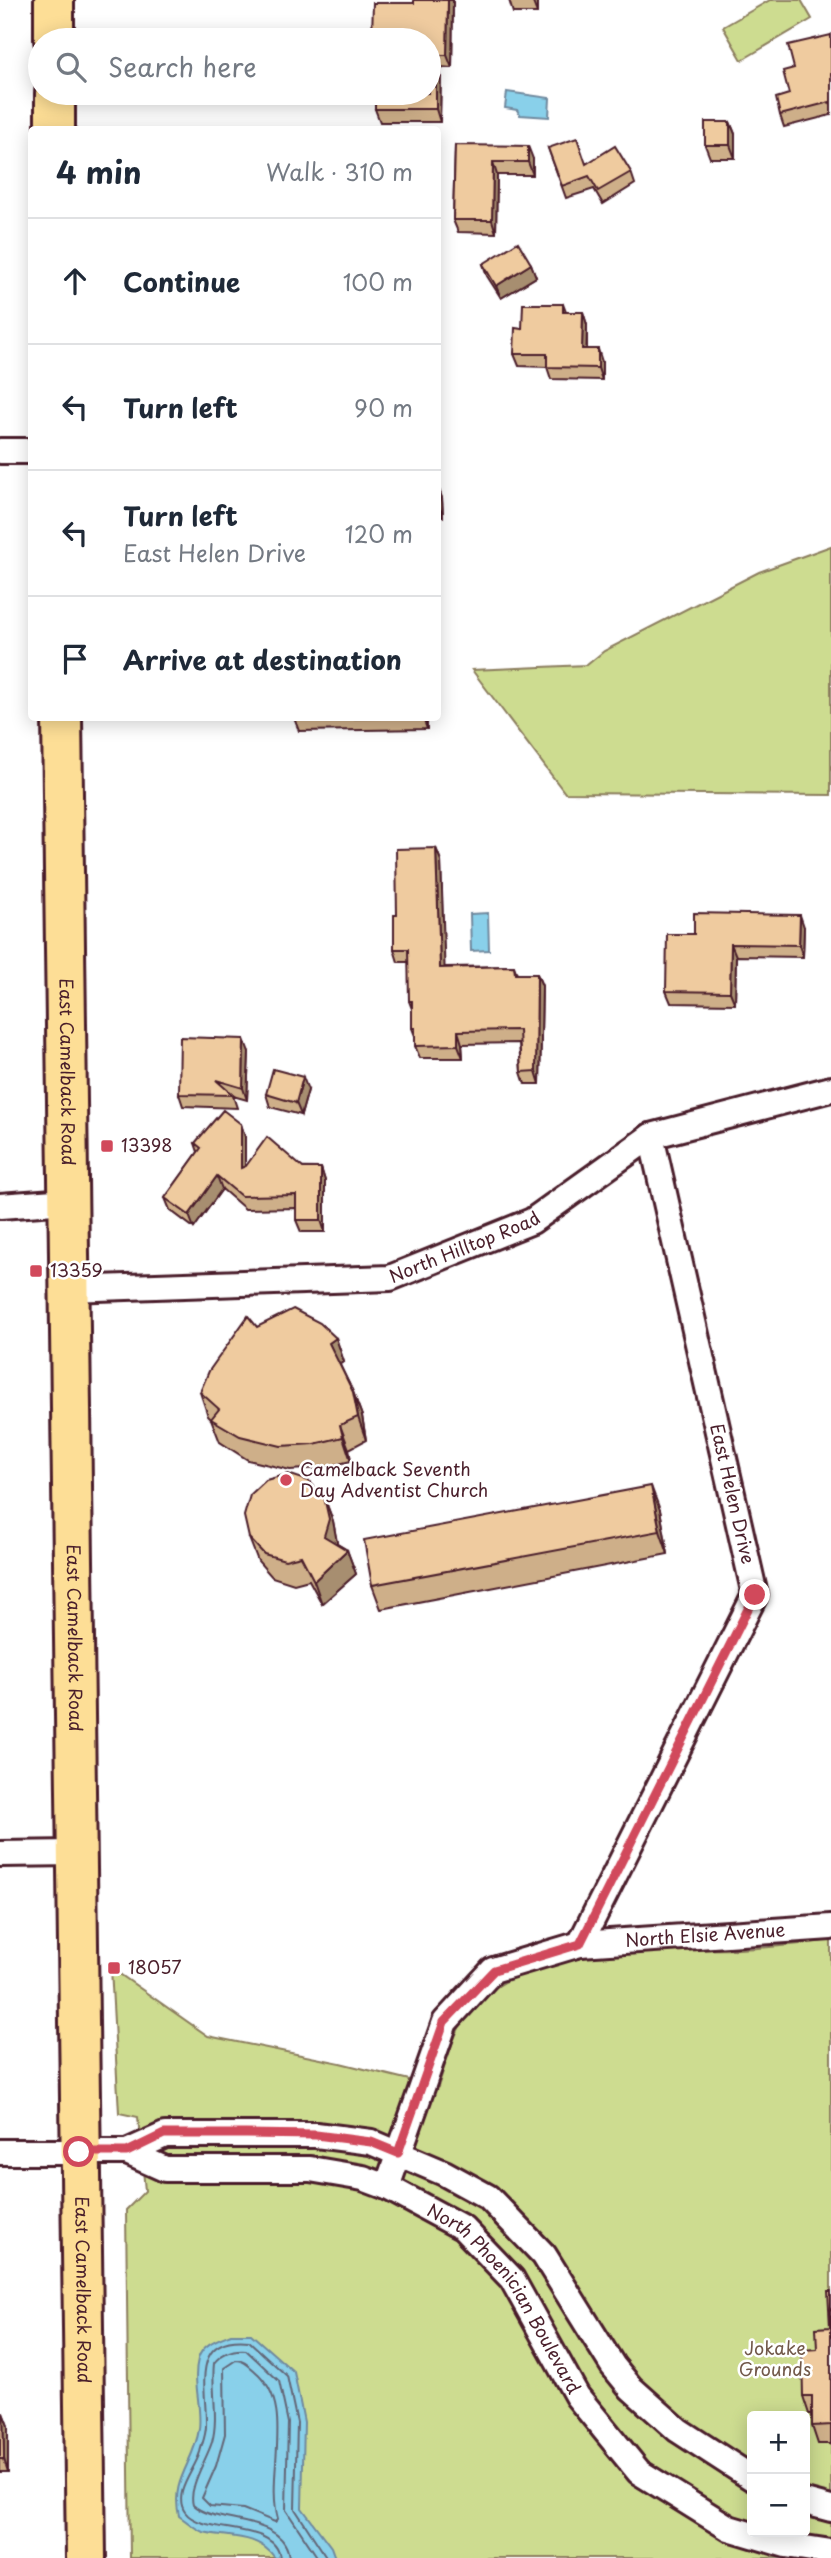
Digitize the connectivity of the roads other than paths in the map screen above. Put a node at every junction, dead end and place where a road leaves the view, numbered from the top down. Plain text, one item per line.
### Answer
1 (54, 0) edge
2 (54, 28) edge
3 (55, 105) edge
4 (55, 126) edge
5 (0, 451) edge
6 (28, 451) edge
7 (62, 721) edge
8 (831, 1089) edge
9 (651, 1136) junction
10 (68, 1201) junction
11 (0, 1206) edge
12 (69, 1289) junction
13 (76, 1853) junction
14 (0, 1854) edge
15 (831, 1927) edge
16 (580, 1944) junction
17 (0, 2152) edge
18 (79, 2152) junction
19 (127, 2152) junction
20 (398, 2153) junction
21 (387, 2187) junction
22 (747, 2475) edge
23 (810, 2504) edge
24 (831, 2510) edge
25 (831, 2552) edge
26 (86, 2558) edge

1 - 2 main road
3 - 4 main road
5 - 6 street
7 - 10 main road, East Camelback Road
8 - 9 street, North Hilltop Road
9 - 12 street, North Hilltop Road
9 - 16 street, East Helen Drive
10 - 11 street
10 - 12 main road, East Camelback Road
12 - 13 main road, East Camelback Road
13 - 14 street
13 - 18 main road, East Camelback Road
15 - 16 street, North Elsie Avenue
16 - 20 street, North Elsie Avenue
17 - 18 street, North Phoenician Boulevard
18 - 19 street, North Phoenician Boulevard
18 - 26 main road, East Camelback Road
19 - 20 street, North Phoenician Boulevard
19 - 21 street, North Phoenician Boulevard
20 - 21 street, North Elsie Avenue
20 - 22 street, North Phoenician Boulevard
21 - 25 street, North Phoenician Boulevard
23 - 24 street

